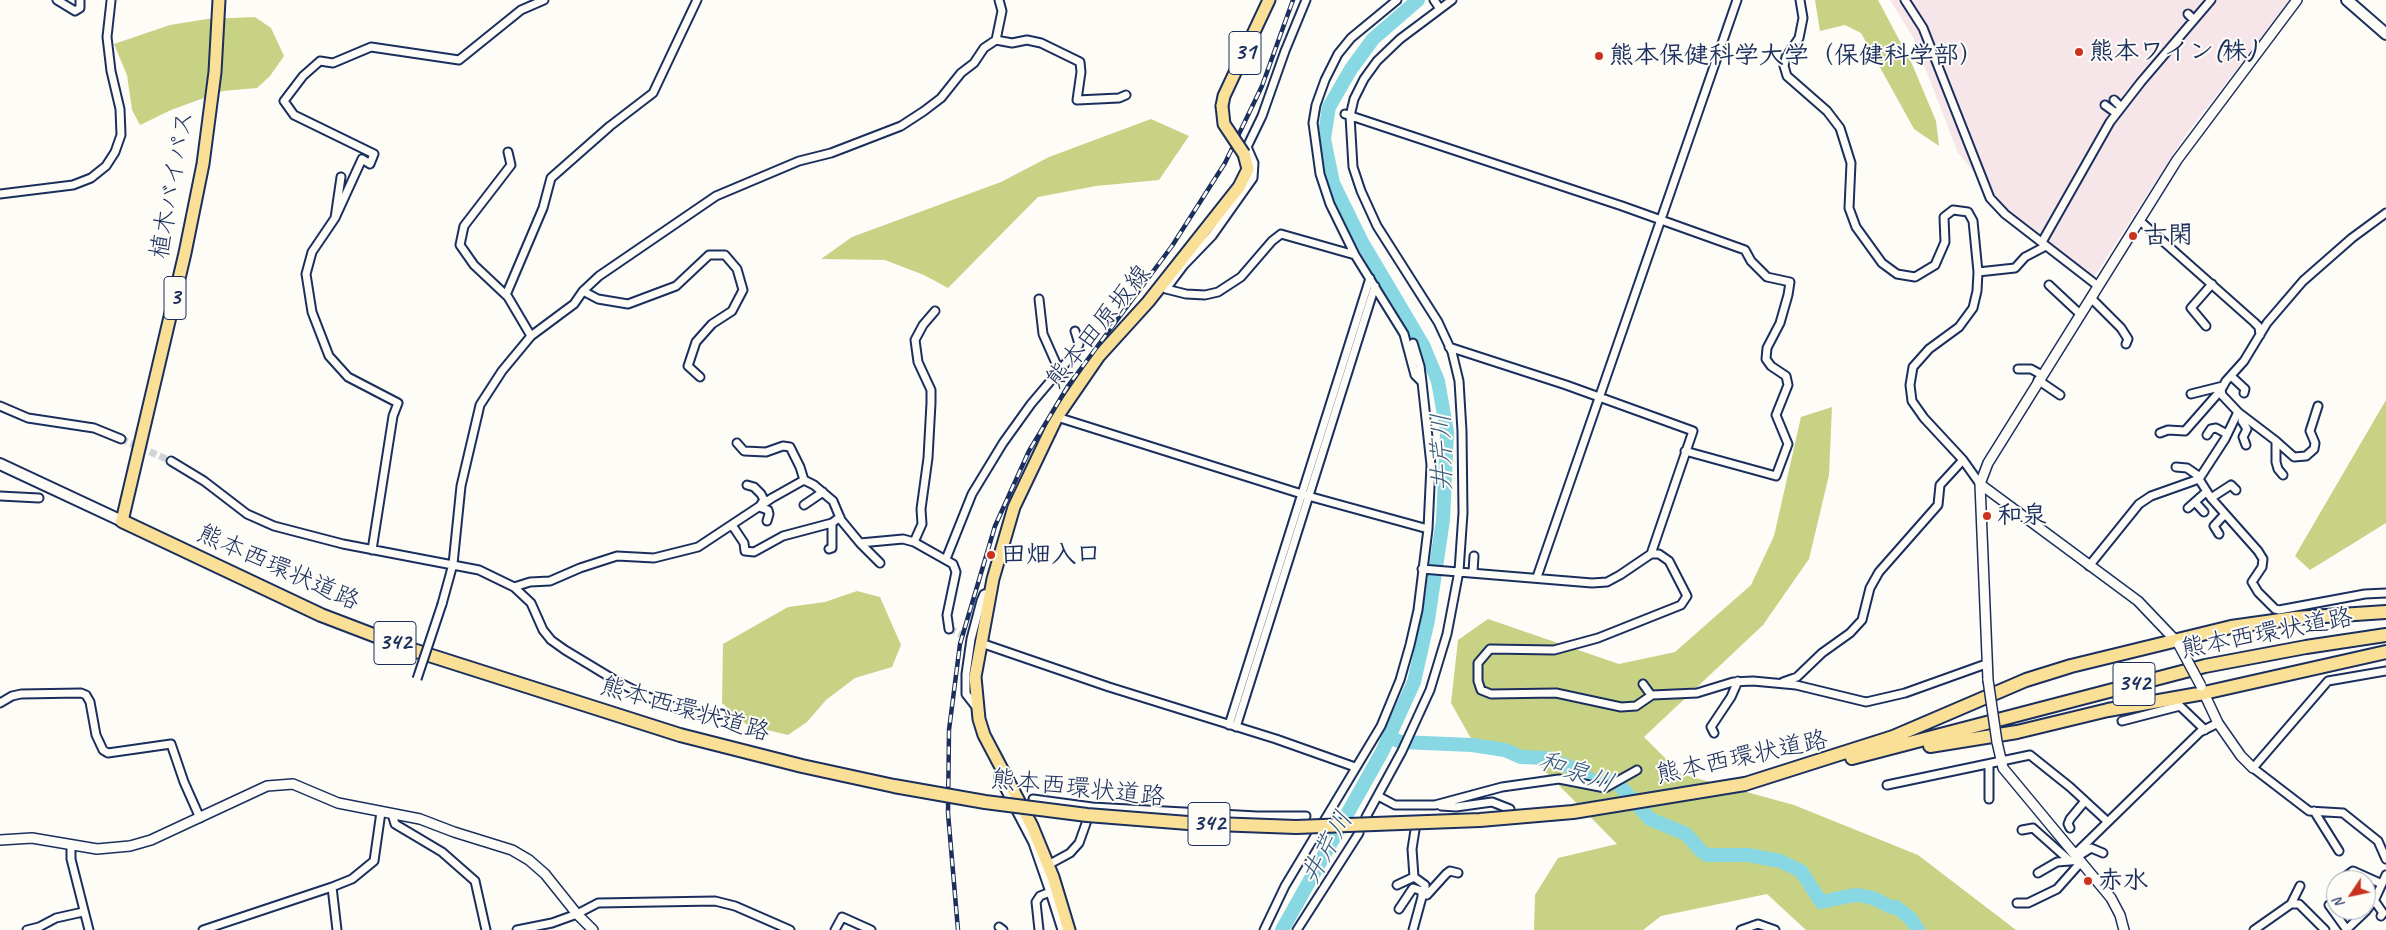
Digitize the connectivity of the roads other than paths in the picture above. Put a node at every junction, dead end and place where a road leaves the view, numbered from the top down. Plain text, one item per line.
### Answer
1 (57, 0) edge
2 (80, 0) edge
3 (219, 0) edge
4 (544, 0) edge
5 (697, 0) edge
6 (1000, 0) edge
7 (1269, 0) edge
8 (1306, 0) edge
9 (1397, 0) edge
10 (1452, 0) edge
11 (1736, 0) edge
12 (1800, 0) edge
13 (1905, 0) edge
14 (2211, 0) edge
15 (2297, 0) edge
16 (2347, 0) edge
17 (111, 1) dead end
18 (2188, 14) dead end
19 (2194, 20) junction
20 (2386, 34) edge
21 (996, 40) junction
22 (1126, 95) dead end
23 (2114, 100) dead end
24 (2105, 105) dead end
25 (2119, 110) junction
26 (1348, 115) junction
27 (508, 152) dead end
28 (341, 178) dead end
29 (0, 194) edge
30 (2386, 212) edge
31 (336, 218) junction
32 (2139, 220) junction
33 (1661, 221) junction
34 (2044, 244) junction
35 (1355, 255) junction
36 (1978, 272) junction
37 (1370, 278) junction
38 (2212, 284) junction
39 (2049, 285) dead end
40 (1164, 286) junction
41 (1375, 286) junction
42 (2098, 286) junction
43 (583, 291) junction
44 (506, 295) junction
45 (2091, 298) junction
46 (1039, 299) dead end
47 (934, 311) dead end
48 (2080, 314) junction
49 (2206, 326) dead end
50 (1075, 331) dead end
51 (2260, 335) junction
52 (531, 336) junction
53 (1414, 343) dead end
54 (2126, 344) dead end
55 (1449, 347) junction
56 (2018, 369) dead end
57 (1059, 370) junction
58 (2231, 376) junction
59 (700, 377) dead end
60 (2040, 377) junction
61 (1422, 382) junction
62 (2222, 388) junction
63 (2244, 393) dead end
64 (2060, 394) dead end
65 (2191, 394) dead end
66 (1600, 399) junction
67 (0, 406) edge
68 (2318, 406) dead end
69 (2241, 414) junction
70 (1057, 417) junction
71 (2160, 433) dead end
72 (2228, 434) junction
73 (2207, 435) dead end
74 (121, 439) tunnel mouth
75 (2276, 441) junction
76 (737, 443) dead end
77 (2246, 445) dead end
78 (1685, 451) junction
79 (1963, 460) junction
80 (172, 461) tunnel mouth
81 (0, 464) edge
82 (2176, 467) dead end
83 (2283, 475) dead end
84 (2200, 478) junction
85 (804, 480) junction
86 (1980, 484) junction
87 (747, 485) dead end
88 (2236, 490) dead end
89 (823, 492) junction
90 (1305, 495) junction
91 (2208, 495) junction
92 (0, 496) edge
93 (39, 498) dead end
94 (2196, 502) junction
95 (804, 505) dead end
96 (759, 507) junction
97 (2188, 508) dead end
98 (2204, 512) dead end
99 (2225, 514) junction
100 (840, 517) junction
101 (122, 521) junction
102 (767, 522) dead end
103 (832, 523) junction
104 (732, 525) junction
105 (1428, 529) junction
106 (2219, 534) dead end
107 (914, 542) junction
108 (860, 543) junction
109 (828, 549) dead end
110 (372, 550) junction
111 (1651, 554) junction
112 (1474, 556) dead end
113 (946, 559) junction
114 (880, 563) dead end
115 (453, 564) junction
116 (2089, 566) junction
117 (1424, 569) junction
118 (1459, 571) junction
119 (1473, 572) junction
120 (1537, 577) junction
121 (514, 587) junction
122 (991, 592) junction
123 (2386, 593) edge
124 (2386, 612) edge
125 (949, 629) dead end
126 (2386, 635) edge
127 (2177, 642) junction
128 (981, 643) junction
129 (2386, 652) edge
130 (1986, 664) junction
131 (2386, 671) edge
132 (417, 679) dead end
133 (1738, 681) junction
134 (1781, 683) junction
135 (1643, 684) dead end
136 (2202, 689) junction
137 (1652, 695) junction
138 (0, 703) edge
139 (977, 708) junction
140 (722, 714) dead end
141 (2127, 722) dead end
142 (2218, 723) junction
143 (1232, 726) junction
144 (2205, 730) junction
145 (1714, 733) dead end
146 (1885, 750) junction
147 (2001, 762) junction
148 (1989, 764) junction
149 (1000, 766) junction
150 (1355, 767) junction
151 (2253, 768) junction
152 (1637, 770) dead end
153 (1744, 784) junction
154 (1887, 785) dead end
155 (1378, 796) junction
156 (1033, 799) dead end
157 (1989, 799) dead end
158 (2085, 801) junction
159 (1436, 805) junction
160 (1414, 806) junction
161 (1510, 809) dead end
162 (1091, 811) junction
163 (2314, 811) junction
164 (381, 812) junction
165 (392, 814) junction
166 (1306, 816) dead end
167 (1366, 817) dead end
168 (200, 818) junction
169 (1414, 818) dead end
170 (2108, 822) junction
171 (2070, 828) dead end
172 (1415, 830) dead end
173 (2022, 830) dead end
174 (1359, 833) dead end
175 (0, 840) edge
176 (71, 844) junction
177 (2339, 851) dead end
178 (2103, 853) dead end
179 (2077, 859) junction
180 (2386, 859) edge
181 (1048, 865) junction
182 (1458, 873) dead end
183 (2038, 873) dead end
184 (2386, 875) edge
185 (1414, 877) junction
186 (2376, 881) edge
187 (2382, 884) junction
188 (1398, 885) dead end
189 (2300, 886) dead end
190 (332, 888) junction
191 (1050, 892) junction
192 (1424, 896) junction
193 (2376, 896) edge
194 (2017, 903) dead end
195 (2291, 904) junction
196 (1399, 909) dead end
197 (84, 912) junction
198 (577, 914) junction
199 (2355, 920) edge
200 (27, 930) edge
201 (89, 930) edge
202 (203, 930) edge
203 (337, 930) edge
204 (486, 930) edge
205 (517, 930) edge
206 (593, 930) edge
207 (790, 930) edge
208 (834, 930) edge
209 (871, 930) edge
210 (1039, 930) edge
211 (1062, 930) edge
212 (1069, 930) edge
213 (1264, 930) edge
214 (1298, 930) edge
215 (1413, 930) edge
216 (1741, 930) edge
217 (1775, 930) edge
218 (2124, 930) edge
219 (2254, 930) edge
220 (2325, 930) edge
221 (2346, 930) edge

1 - 2 street
3 - 101 main road, 植木バイパス / 3
4 - 31 street
5 - 44 street
6 - 21 street
7 - 40 main road, 熊本田原坂線 / 31, bridge
8 - 40 street
9 - 35 street
10 - 26 street
11 - 33 street
12 - 36 street
13 - 34 street
14 - 19 street
15 - 32 street
16 - 20 main road
17 - 29 street
18 - 19 street
19 - 25 street
21 - 22 street
21 - 43 street
23 - 25 street
24 - 25 street
25 - 34 street
26 - 33 street
26 - 55 street
27 - 44 street
28 - 31 street
30 - 51 street
31 - 110 street
32 - 38 street
32 - 42 street
33 - 66 street
33 - 78 street
34 - 36 street
34 - 42 street
35 - 37 street
35 - 40 street
36 - 79 street
37 - 41 street
37 - 90 street
38 - 49 street
38 - 51 street
39 - 48 street
40 - 70 main road, 熊本田原坂線 / 31
41 - 61 street
41 - 90 street
42 - 45 street
43 - 52 street
43 - 59 street
44 - 52 street
45 - 48 street
45 - 54 street
46 - 57 street
47 - 107 street
48 - 60 street
50 - 57 street
51 - 58 street
52 - 115 street
53 - 61 street
55 - 66 street
55 - 118 street
56 - 60 street
57 - 113 street
58 - 62 street
58 - 63 street
60 - 64 street
60 - 86 street
61 - 105 street
62 - 65 street
62 - 69 street
62 - 71 street
66 - 78 street
66 - 120 street
67 - 74 street
68 - 75 street
69 - 72 street
69 - 75 street
69 - 77 street
70 - 90 street
70 - 122 main road, 熊本田原坂線 / 31
72 - 73 street
72 - 84 street
75 - 83 street
76 - 85 street
78 - 111 street
79 - 86 street
79 - 134 street
80 - 110 street
81 - 101 main road, 342
82 - 84 street
84 - 91 street
84 - 116 street
85 - 89 street
85 - 96 street
86 - 116 street
86 - 130 street
87 - 96 street
88 - 91 street
89 - 95 street
89 - 100 street
90 - 105 street
90 - 143 street
91 - 94 street
91 - 99 street
92 - 93 street
94 - 97 street
94 - 98 street
96 - 102 street
96 - 104 street
99 - 106 street
99 - 123 street
100 - 103 street
100 - 108 street
101 - 153 highway, 熊本西環状道路 / 342, bridge
103 - 104 street
103 - 109 street
104 - 121 street
105 - 117 street
107 - 108 street
107 - 113 street
108 - 114 street
110 - 115 street
111 - 120 street
111 - 137 street
112 - 119 street
113 - 125 street
115 - 121 street
115 - 132 street, bridge
116 - 127 street
117 - 118 street
117 - 150 street
118 - 119 street
118 - 155 street
119 - 120 street
121 - 140 street
122 - 128 main road, 熊本田原坂線 / 31
122 - 139 street
124 - 127 highway
126 - 146 highway, 熊本西環状道路 / 342
127 - 136 street, bridge
127 - 153 highway
128 - 139 main road, 熊本田原坂線 / 31
128 - 143 street
129 - 136 highway
130 - 134 street
130 - 147 street, bridge
131 - 151 street
133 - 134 street
133 - 137 street
133 - 145 street
135 - 137 street
136 - 142 street
136 - 146 highway
138 - 168 street
139 - 149 main road, 熊本田原坂線 / 31
141 - 144 street
142 - 144 street
142 - 151 street
143 - 150 street
144 - 170 street
146 - 153 highway, 熊本西環状道路 / 342
147 - 148 street
147 - 158 street
147 - 179 street
148 - 154 street
148 - 157 street
149 - 181 main road, 熊本田原坂線 / 31
149 - 191 street
150 - 213 street
151 - 163 street
152 - 159 street
155 - 160 street
155 - 167 street
156 - 162 street
158 - 170 street
158 - 171 street
159 - 160 street
159 - 161 street
160 - 169 street
162 - 166 street
162 - 181 street
163 - 177 street
163 - 180 street
164 - 165 street
164 - 168 street
164 - 190 street
165 - 198 street
165 - 204 street
168 - 176 street
170 - 179 street
172 - 185 street
173 - 179 street
174 - 214 street
175 - 176 street
176 - 197 street
178 - 179 street
179 - 183 street
179 - 194 street
179 - 218 street
181 - 212 main road, 熊本田原坂線 / 31
182 - 192 street
184 - 187 street
185 - 188 street
185 - 192 street
186 - 187 street
187 - 193 street
189 - 195 street
190 - 202 street
190 - 203 street
191 - 210 street
191 - 211 street
192 - 196 street
192 - 215 street
195 - 219 street
195 - 220 street
197 - 200 street
197 - 201 street
198 - 205 street
198 - 206 street
198 - 207 street
199 - 221 street
208 - 209 street
216 - 217 street

